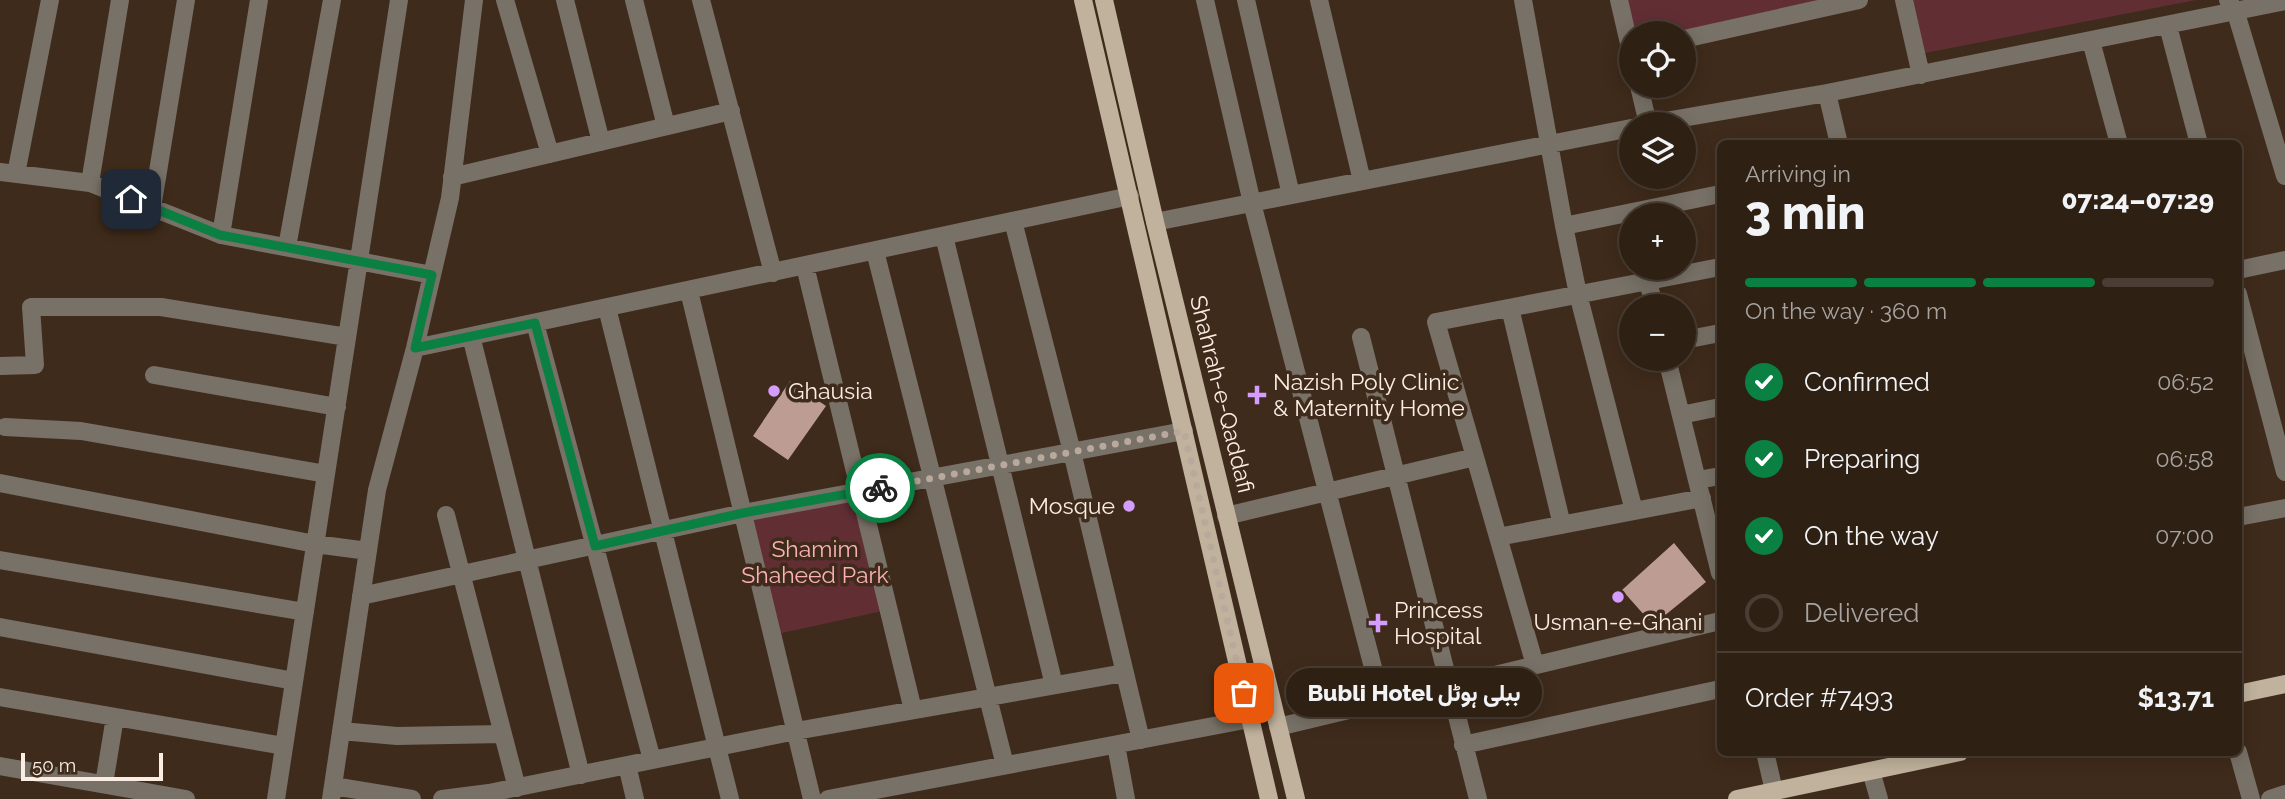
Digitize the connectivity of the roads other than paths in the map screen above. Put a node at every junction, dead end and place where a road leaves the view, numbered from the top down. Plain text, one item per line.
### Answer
1 (50, 0) edge
2 (120, 0) edge
3 (186, 0) edge
4 (259, 0) edge
5 (332, 0) edge
6 (399, 0) edge
7 (474, 0) edge
8 (505, 0) edge
9 (565, 0) edge
10 (634, 0) edge
11 (701, 0) edge
12 (1083, 0) edge
13 (1104, 0) edge
14 (1205, 0) edge
15 (1246, 0) edge
16 (1319, 0) edge
17 (1523, 0) edge
18 (1619, 0) edge
19 (1859, 0) edge
20 (1904, 0) edge
21 (2285, 1) edge
22 (2232, 6) edge
23 (1624, 21) edge
24 (2168, 26) junction
25 (1696, 35) edge
26 (2091, 41) junction
27 (1921, 75) junction
28 (1827, 93) junction
29 (731, 111) junction
30 (1696, 116) edge
31 (666, 126) junction
32 (1619, 130) edge
33 (1838, 140) edge
34 (2118, 140) edge
35 (2198, 140) edge
36 (601, 142) junction
37 (1549, 145) junction
38 (550, 154) junction
39 (8, 173) edge
40 (2285, 176) edge
41 (452, 177) junction
42 (1362, 181) junction
43 (90, 183) junction
44 (1291, 195) junction
45 (1717, 195) edge
46 (1130, 196) junction
47 (1252, 202) junction
48 (152, 208) junction
49 (1013, 221) junction
50 (1155, 222) junction
51 (1564, 226) junction
52 (220, 235) junction
53 (944, 236) junction
54 (287, 247) junction
55 (875, 251) junction
56 (359, 260) junction
57 (2285, 260) edge
58 (804, 266) junction
59 (1717, 268) edge
60 (2242, 269) edge
61 (773, 273) junction
62 (432, 275) junction
63 (1648, 281) junction
64 (689, 291) junction
65 (1578, 294) junction
66 (1651, 294) edge
67 (607, 308) junction
68 (1510, 308) junction
69 (2242, 308) edge
70 (535, 323) junction
71 (1717, 334) edge
72 (471, 336) junction
73 (347, 337) junction
74 (1362, 337) dead end
75 (1696, 338) edge
76 (415, 348) junction
77 (0, 366) edge
78 (1670, 371) edge
79 (154, 374) dead end
80 (337, 407) junction
81 (1717, 408) edge
82 (1681, 415) junction
83 (5, 427) dead end
84 (1184, 431) junction
85 (1072, 452) junction
86 (1475, 457) junction
87 (1000, 465) junction
88 (2285, 472) edge
89 (326, 474) junction
90 (1396, 476) junction
91 (1717, 477) edge
92 (932, 478) junction
93 (0, 483) edge
94 (1700, 489) junction
95 (859, 492) junction
96 (1328, 492) junction
97 (2285, 508) edge
98 (1634, 511) junction
99 (743, 513) junction
100 (446, 515) dead end
101 (1226, 516) junction
102 (2242, 516) edge
103 (1562, 524) junction
104 (663, 531) junction
105 (1498, 537) junction
106 (315, 544) junction
107 (595, 546) junction
108 (1717, 548) edge
109 (368, 551) junction
110 (0, 560) edge
111 (527, 560) junction
112 (462, 575) junction
113 (361, 596) junction
114 (305, 612) junction
115 (1717, 622) edge
116 (0, 627) edge
117 (1535, 665) junction
118 (1124, 673) junction
119 (294, 681) junction
120 (2285, 684) edge
121 (1055, 685) junction
122 (1448, 686) junction
123 (1717, 690) edge
124 (2242, 693) edge
125 (0, 697) edge
126 (988, 697) junction
127 (1382, 702) junction
128 (913, 710) junction
129 (116, 717) junction
130 (1250, 719) junction
131 (1278, 727) junction
132 (341, 731) junction
133 (796, 731) junction
134 (503, 734) junction
135 (1141, 740) junction
136 (1116, 745) junction
137 (1463, 745) junction
138 (284, 746) junction
139 (717, 747) junction
140 (1766, 756) edge
141 (1941, 756) edge
142 (2239, 756) edge
143 (652, 760) junction
144 (626, 765) junction
145 (1006, 765) junction
146 (0, 766) edge
147 (1871, 771) junction
148 (581, 775) junction
149 (104, 784) junction
150 (517, 788) junction
151 (1774, 791) junction
152 (332, 792) edge
153 (2285, 794) edge
154 (186, 799) edge
155 (276, 799) edge
156 (412, 799) edge
157 (442, 799) edge
158 (635, 799) edge
159 (730, 799) edge
160 (812, 799) edge
161 (828, 799) edge
162 (1126, 799) edge
163 (1269, 799) edge
164 (1296, 799) edge
165 (1478, 799) edge
166 (1737, 799) edge
167 (1879, 799) edge
168 (2251, 799) edge
169 (2270, 799) edge

1 - 39 street
2 - 43 street
3 - 48 street
4 - 52 street
5 - 54 street
6 - 56 street
7 - 41 street
8 - 38 street
9 - 36 street
10 - 31 street
11 - 29 street
12 - 46 main road, Shahrah-e-Qaddafi
13 - 50 main road, Shahrah-e-Qaddafi
14 - 47 street
15 - 44 street
16 - 42 street
17 - 37 street
18 - 23 street
19 - 25 street
20 - 27 street
21 - 22 street
22 - 24 street
22 - 40 street
24 - 26 street
24 - 35 street
26 - 27 street
26 - 34 street
27 - 28 street
28 - 30 street
28 - 33 street
29 - 31 street
29 - 61 street
31 - 36 street
32 - 37 street
36 - 38 street
37 - 42 street
37 - 51 street
38 - 41 street
39 - 43 street
41 - 62 street
42 - 44 street
43 - 48 street
44 - 47 street
45 - 51 street
46 - 49 street
46 - 84 main road, Shahrah-e-Qaddafi
47 - 50 street
47 - 96 street
48 - 52 street
49 - 53 street
49 - 85 street
50 - 101 main road, Shahrah-e-Qaddafi
51 - 65 street
52 - 54 street
53 - 55 street
53 - 87 street
54 - 56 street
55 - 58 street
55 - 92 street
56 - 62 street
56 - 73 street
57 - 60 street
58 - 61 street
58 - 95 street
59 - 63 street
61 - 64 street
62 - 76 street
63 - 65 street
63 - 66 street
64 - 67 street
64 - 99 street
65 - 68 street
65 - 98 street
67 - 70 street
67 - 104 street
68 - 86 street
68 - 103 street
69 - 88 street
70 - 72 street
70 - 107 street
71 - 75 street
72 - 76 street
72 - 111 street
73 - 77 street
73 - 80 street
74 - 90 street
76 - 109 street
78 - 82 street
79 - 80 street
80 - 89 street
81 - 82 street
82 - 94 street
83 - 89 street
84 - 85 street
84 - 130 main road, Shahrah-e-Qaddafi
85 - 87 street
85 - 118 street
86 - 90 street
86 - 105 street
87 - 92 street
87 - 121 street
89 - 106 street
90 - 96 street
90 - 122 street
91 - 94 street
92 - 95 street
92 - 126 street
93 - 106 street
94 - 98 street
94 - 108 street
95 - 99 street
95 - 128 street
96 - 101 street
96 - 127 street
97 - 102 street
98 - 103 street
99 - 104 street
99 - 133 street
100 - 112 street
101 - 131 main road, Shahrah-e-Qaddafi
103 - 105 street
104 - 107 street
104 - 139 street
105 - 117 street
106 - 109 street
106 - 114 street
107 - 111 street
107 - 143 street
109 - 113 street
110 - 114 street
111 - 112 street
111 - 148 street
112 - 113 street
112 - 134 street
113 - 132 street
114 - 119 street
115 - 117 street
116 - 119 street
117 - 122 street
118 - 121 street
118 - 135 street
119 - 138 street
120 - 124 main road
121 - 126 street
122 - 127 street
122 - 137 street
123 - 137 street
125 - 129 street
126 - 128 street
126 - 145 street
127 - 131 street
128 - 133 street
129 - 138 street
129 - 149 street
130 - 135 street
130 - 163 main road, Shahrah-e-Qaddafi
131 - 164 main road, Shahrah-e-Qaddafi
132 - 134 street
132 - 152 street
133 - 139 street
133 - 160 street
134 - 150 street
135 - 136 street
136 - 145 street
136 - 162 street
137 - 165 street
138 - 155 street
139 - 143 street
139 - 159 street
140 - 151 street
141 - 147 main road
142 - 168 street
143 - 144 street
144 - 148 street
144 - 158 street
145 - 161 street
146 - 149 street
147 - 151 main road
147 - 167 street
148 - 150 street
149 - 154 street
150 - 157 street
151 - 166 main road
152 - 156 street
153 - 169 street

